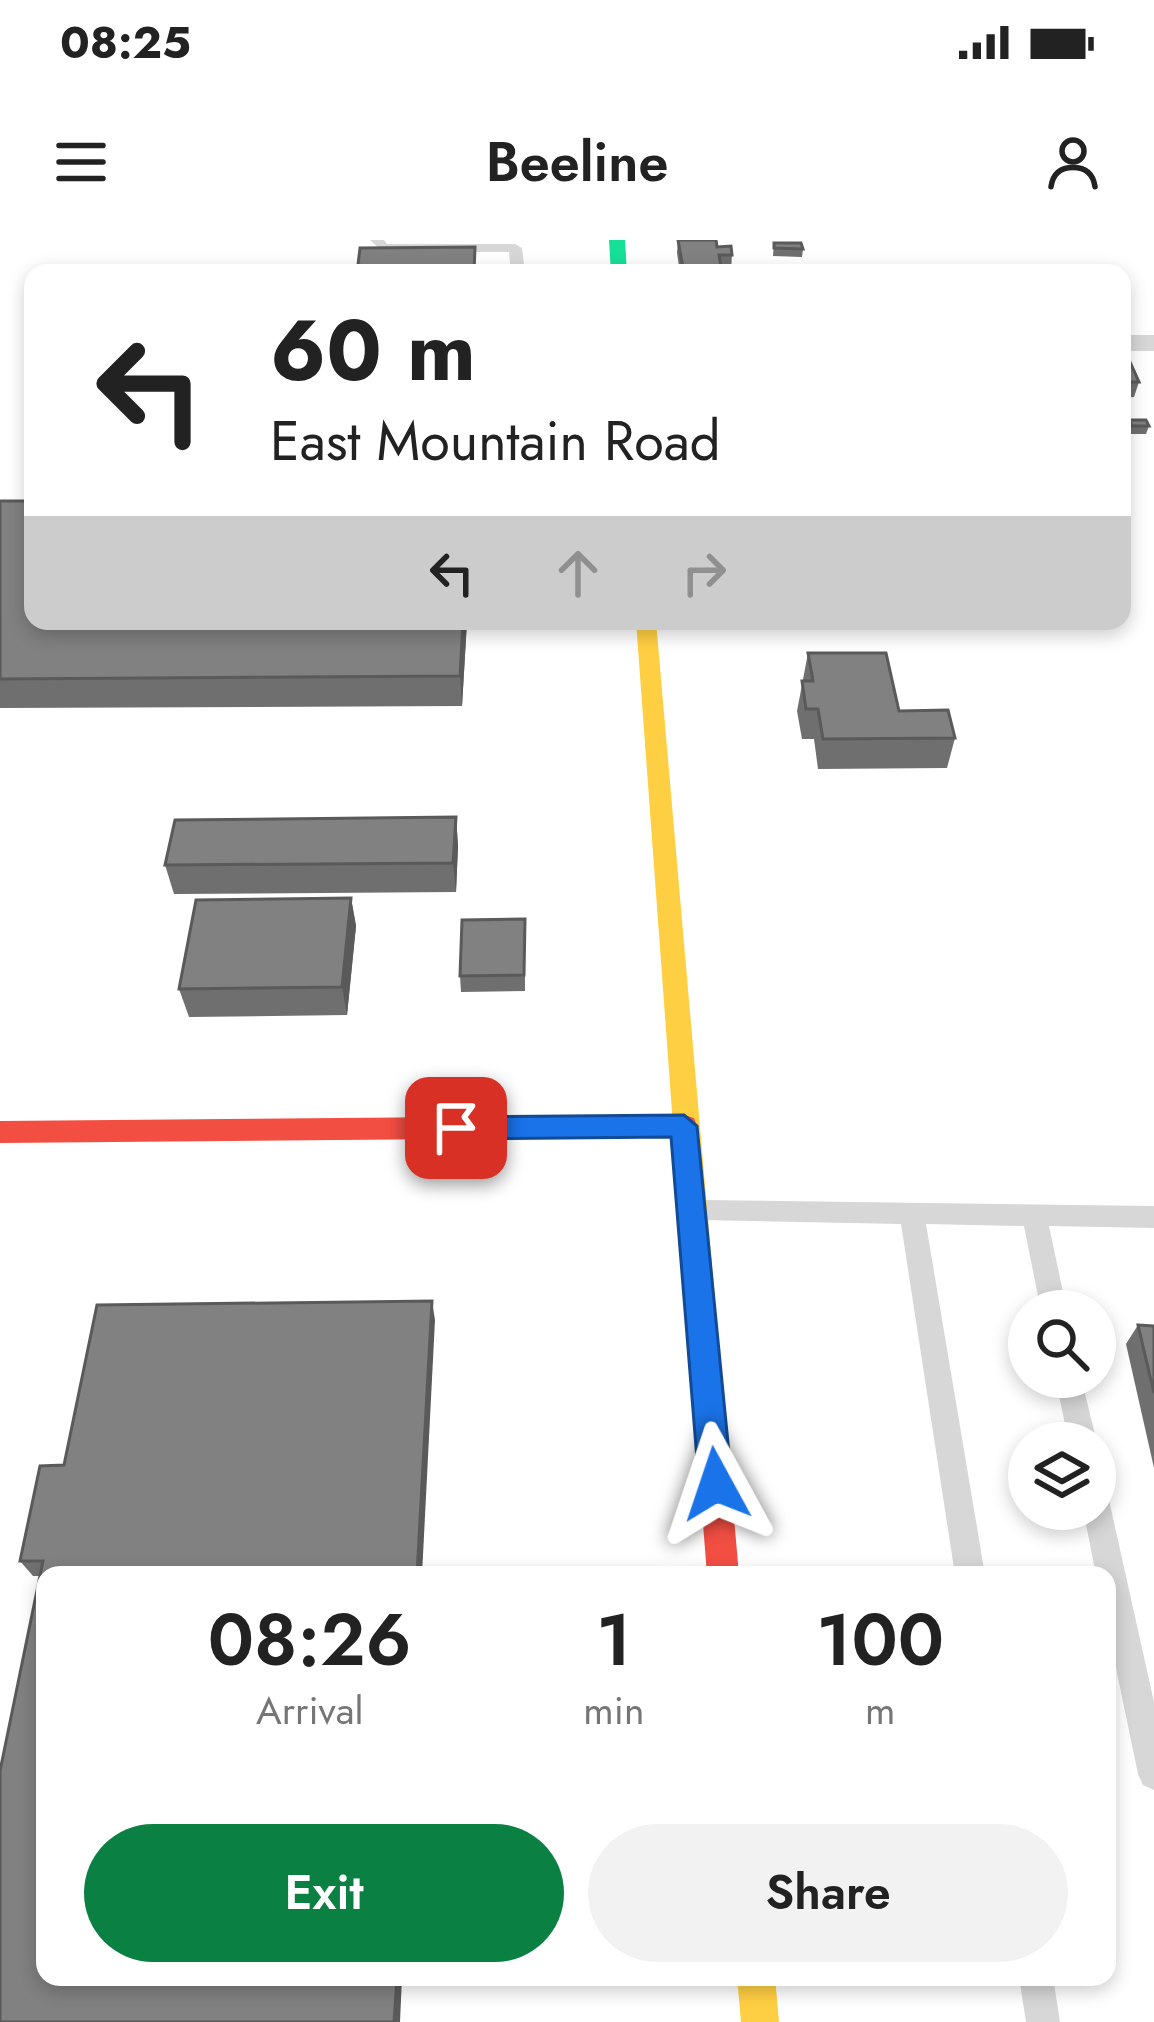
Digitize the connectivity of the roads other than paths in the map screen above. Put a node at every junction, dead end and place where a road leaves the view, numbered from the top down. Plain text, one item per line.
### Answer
1 (377, 240) edge
2 (517, 264) edge
3 (647, 630) edge
4 (684, 1126) junction
5 (0, 1132) edge
6 (691, 1210) junction
7 (912, 1214) junction
8 (1034, 1215) junction
9 (1154, 1217) edge
10 (1050, 1290) edge
11 (1101, 1530) edge
12 (722, 1566) edge
13 (969, 1566) edge
14 (1109, 1566) edge
15 (1116, 1598) edge
16 (1154, 1774) edge
17 (757, 1986) edge
18 (1037, 1986) edge
19 (760, 2022) edge
20 (1043, 2022) edge

1 - 2 lane
3 - 4 main road
4 - 5 main road
4 - 6 main road
6 - 7 lane
6 - 12 main road
7 - 8 lane
7 - 13 lane
8 - 9 lane
8 - 10 lane
11 - 14 lane
15 - 16 lane
17 - 19 main road
18 - 20 lane

